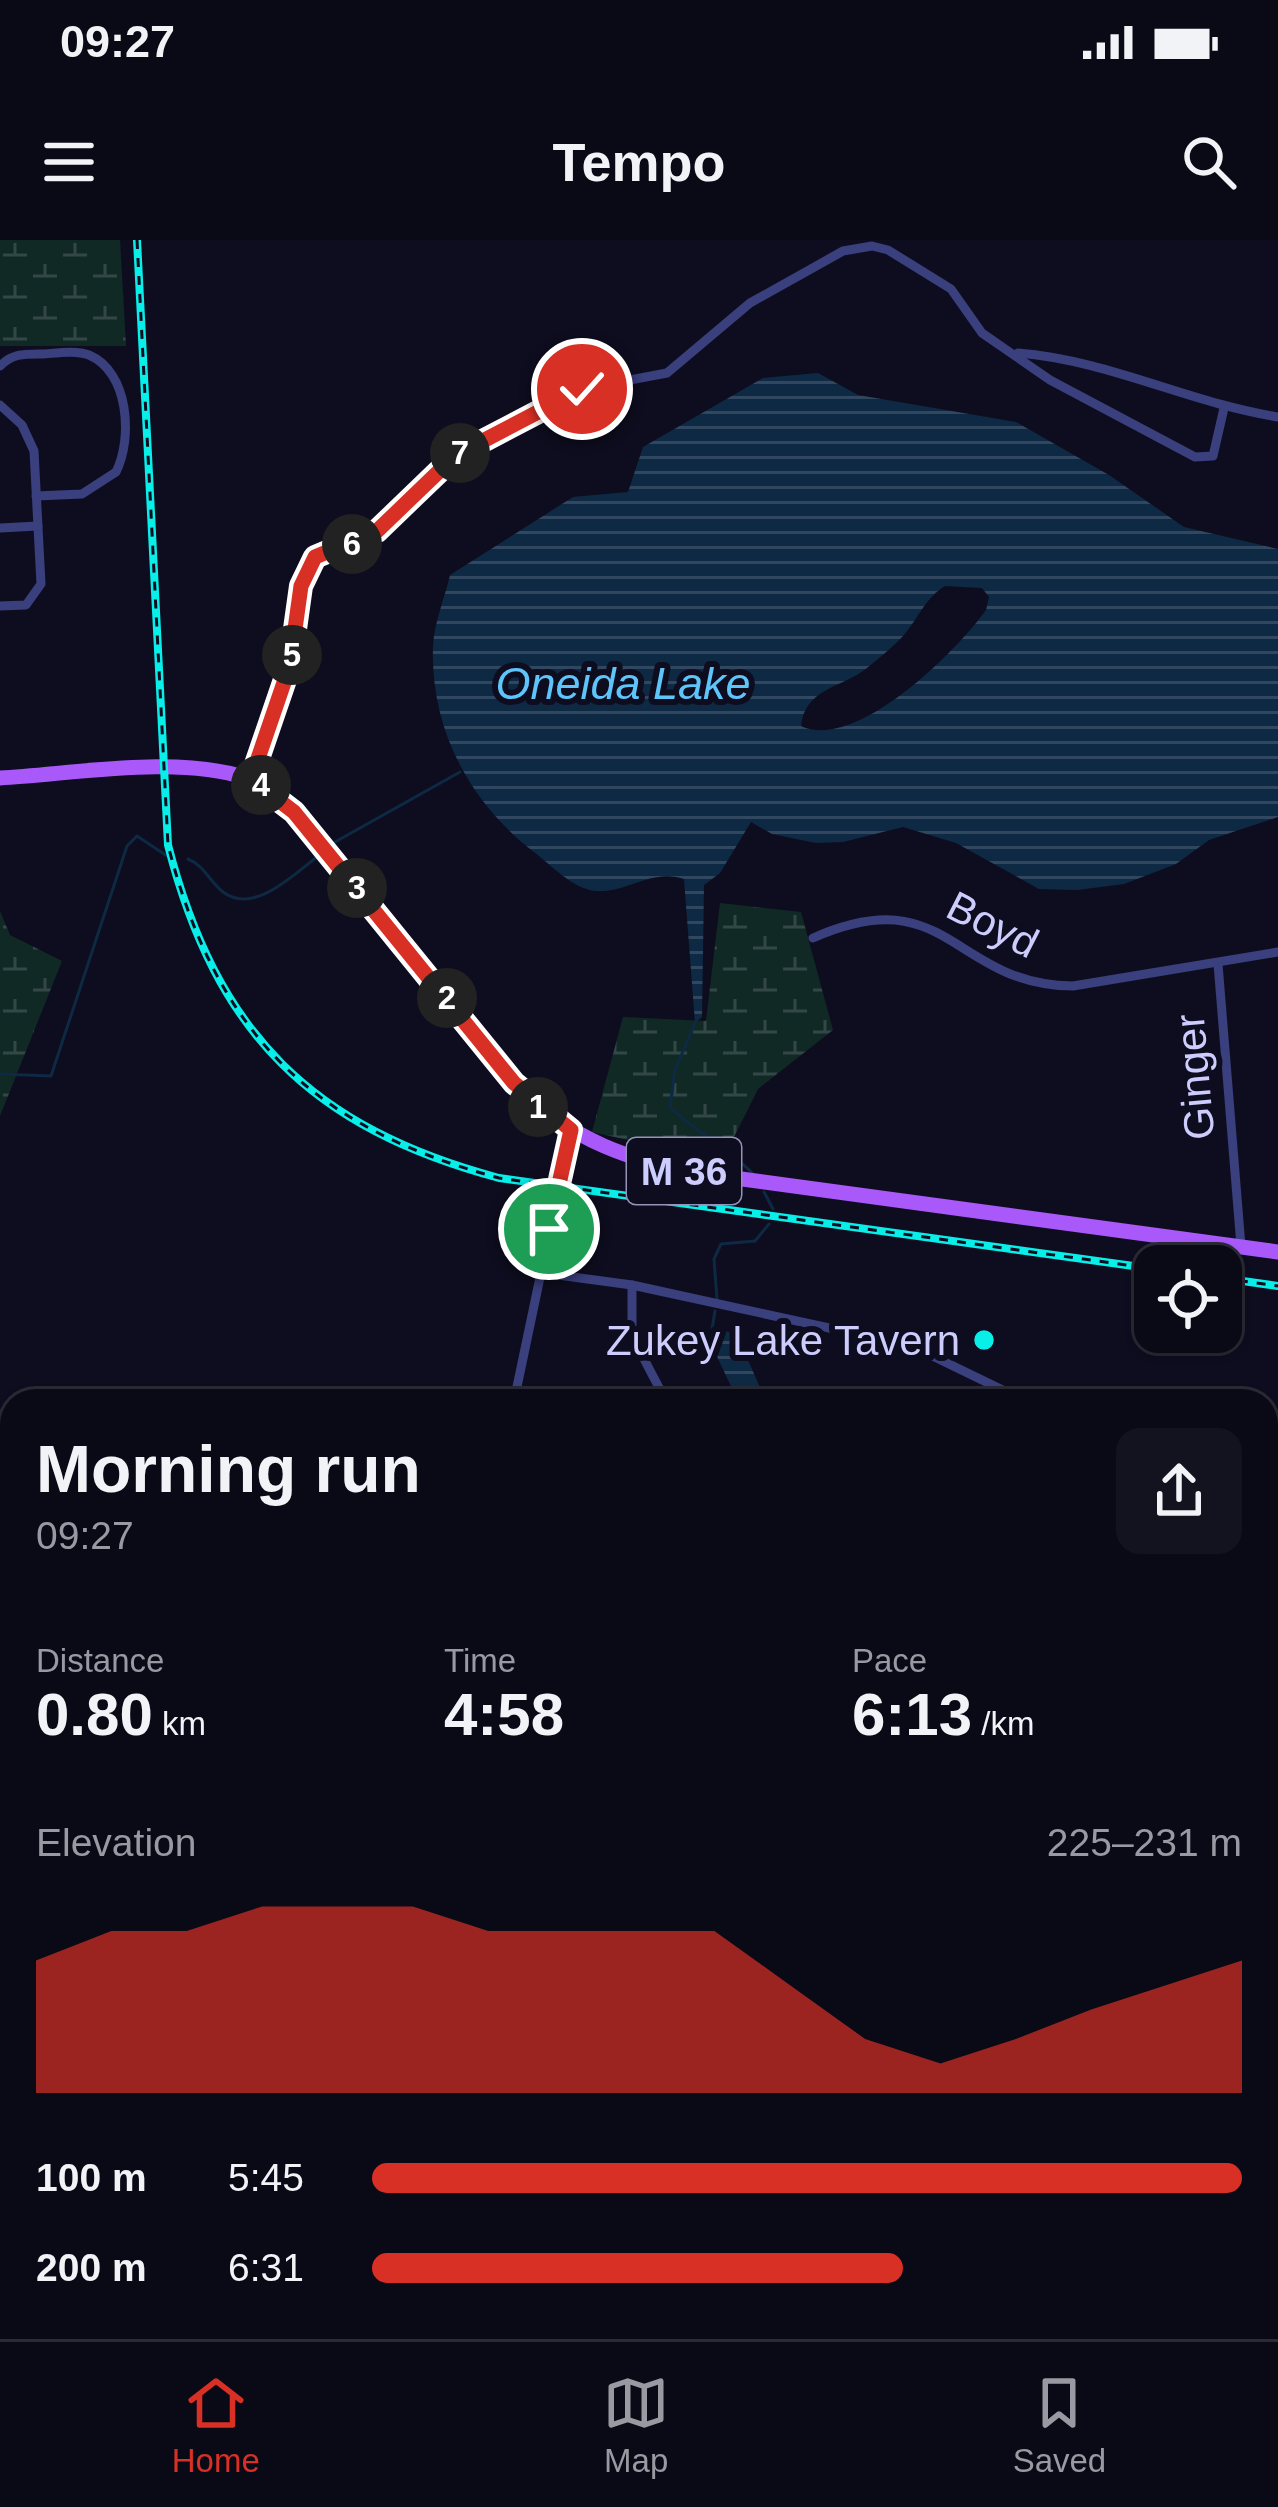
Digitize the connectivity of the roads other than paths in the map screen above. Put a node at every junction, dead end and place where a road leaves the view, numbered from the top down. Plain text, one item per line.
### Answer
1 (1018, 353) junction
2 (0, 366) edge
3 (0, 405) edge
4 (1224, 408) junction
5 (1278, 417) edge
6 (36, 496) junction
7 (38, 526) junction
8 (0, 528) edge
9 (0, 606) edge
10 (0, 778) edge
11 (251, 779) junction
12 (813, 938) dead end
13 (1278, 952) edge
14 (1218, 964) junction
15 (571, 1130) junction
16 (1234, 1245) edge
17 (1241, 1245) edge
18 (1242, 1246) edge
19 (1278, 1252) edge
20 (543, 1273) junction
21 (632, 1285) junction
22 (517, 1389) edge
23 (660, 1389) edge
24 (1000, 1389) edge

1 - 4 street
1 - 4 street
1 - 11 street
2 - 6 street
3 - 6 street
4 - 5 street
6 - 7 street
7 - 8 street
7 - 9 street
10 - 11 main road, M 36
11 - 15 main road, M 36
12 - 14 street, Boyd
13 - 14 street, Ginger
14 - 17 street, Ginger
15 - 16 main road, M 36
15 - 20 street
18 - 19 main road, M 36
20 - 21 street
20 - 22 street
21 - 23 street
21 - 24 street

